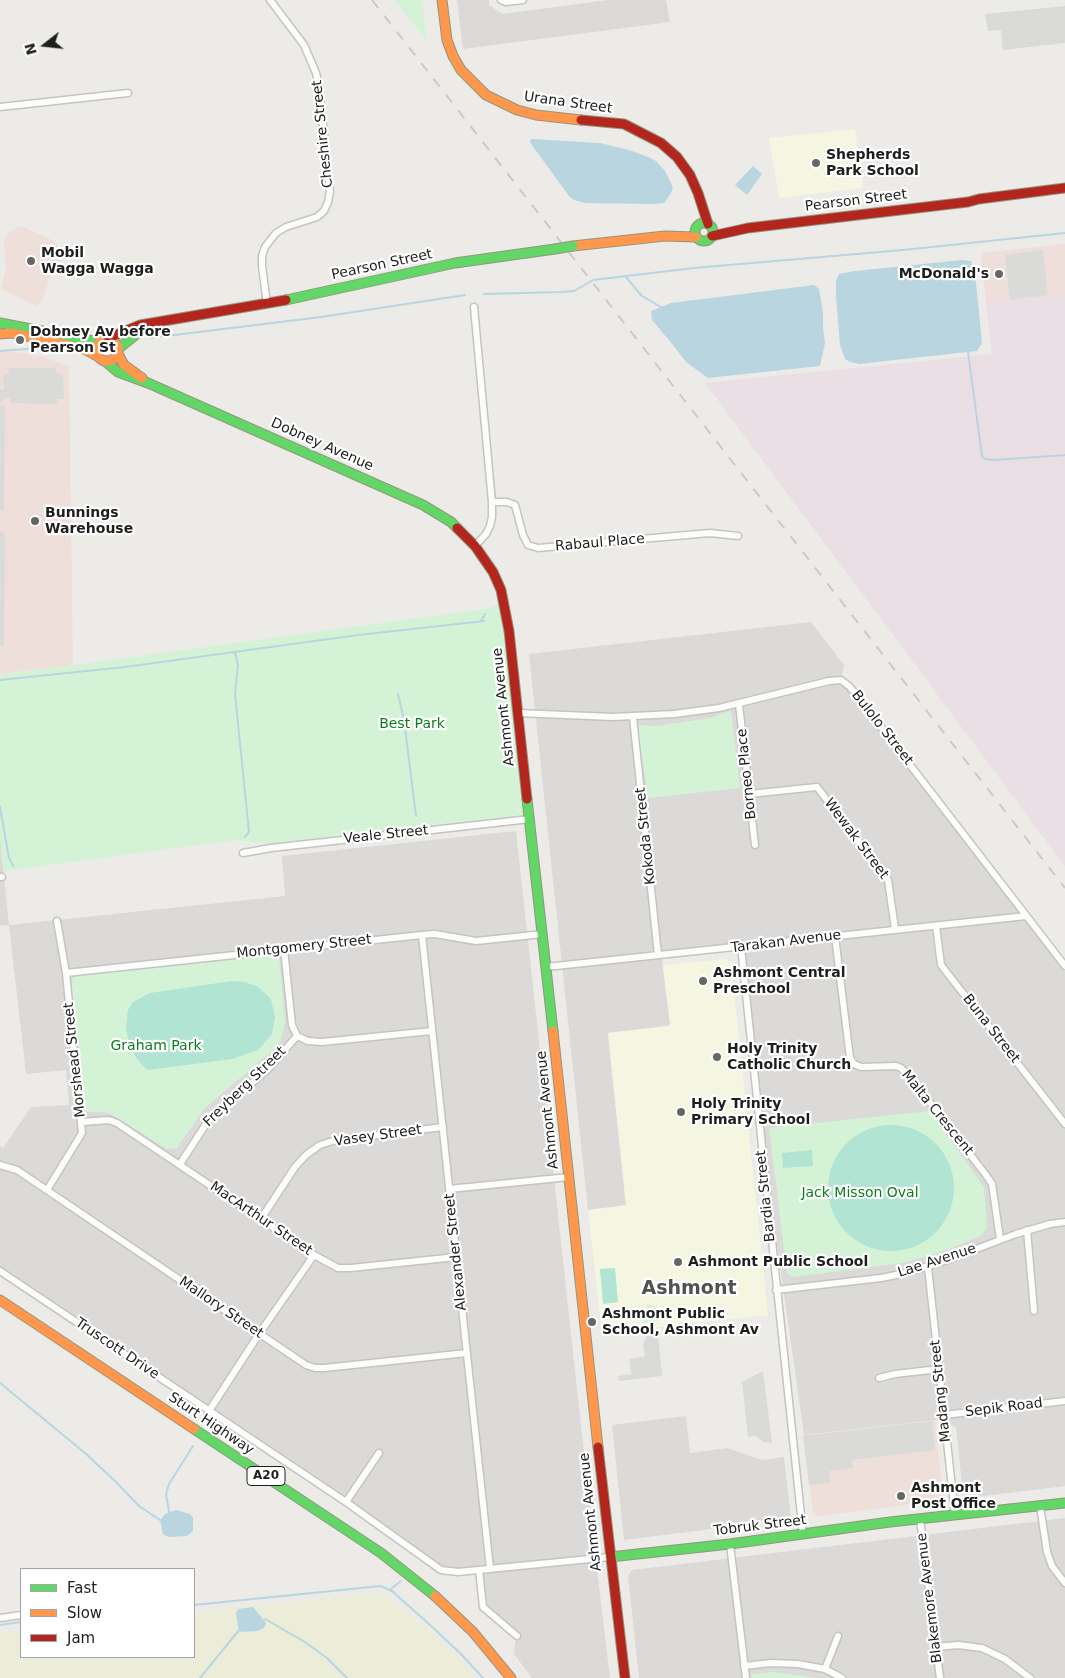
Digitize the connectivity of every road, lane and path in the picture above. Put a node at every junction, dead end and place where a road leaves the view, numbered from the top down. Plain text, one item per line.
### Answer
1 (270, 0) edge
2 (442, 0) edge
3 (501, 0) edge
4 (523, 0) edge
5 (128, 93) dead end
6 (0, 107) edge
7 (1065, 188) edge
8 (1065, 194) edge
9 (968, 202) junction
10 (704, 229) junction
11 (267, 304) junction
12 (474, 307) dead end
13 (0, 323) edge
14 (150, 324) junction
15 (0, 334) edge
16 (108, 338) junction
17 (99, 342) junction
18 (118, 351) junction
19 (101, 358) junction
20 (148, 383) junction
21 (492, 502) junction
22 (738, 536) dead end
23 (475, 546) junction
24 (739, 704) junction
25 (518, 713) junction
26 (633, 717) junction
27 (749, 794) junction
28 (530, 819) junction
29 (755, 845) dead end
30 (242, 853) dead end
31 (1026, 916) junction
32 (57, 921) dead end
33 (936, 926) junction
34 (895, 929) junction
35 (543, 934) junction
36 (422, 935) junction
37 (835, 936) junction
38 (741, 947) junction
39 (284, 949) junction
40 (658, 955) junction
41 (1065, 966) edge
42 (546, 968) junction
43 (66, 973) junction
44 (432, 1031) junction
45 (297, 1036) junction
46 (82, 1122) junction
47 (1065, 1124) edge
48 (443, 1128) junction
49 (180, 1164) junction
50 (0, 1165) edge
51 (568, 1177) junction
52 (449, 1189) junction
53 (47, 1190) junction
54 (261, 1219) junction
55 (1065, 1222) edge
56 (1027, 1230) junction
57 (1000, 1239) junction
58 (314, 1256) junction
59 (456, 1257) junction
60 (928, 1267) junction
61 (0, 1271) edge
62 (776, 1290) junction
63 (0, 1300) edge
64 (1034, 1311) dead end
65 (260, 1334) junction
66 (468, 1353) junction
67 (939, 1369) junction
68 (879, 1378) dead end
69 (1065, 1401) edge
70 (210, 1411) junction
71 (944, 1415) junction
72 (379, 1453) dead end
73 (346, 1502) junction
74 (1065, 1503) edge
75 (1040, 1506) junction
76 (955, 1514) junction
77 (920, 1519) junction
78 (803, 1534) junction
79 (730, 1544) junction
80 (610, 1558) junction
81 (490, 1569) junction
82 (479, 1570) junction
83 (458, 1572) joint
84 (1065, 1583) edge
85 (20, 1615) edge
86 (0, 1618) edge
87 (517, 1636) dead end
88 (838, 1636) dead end
89 (936, 1647) junction
90 (744, 1666) junction
91 (825, 1670) junction
92 (511, 1678) edge
93 (625, 1678) edge
94 (746, 1678) edge
95 (842, 1678) edge
96 (940, 1678) edge
97 (1030, 1678) edge

1 - 11 street, Cheshire Street
2 - 10 main road, Urana Street
3 - 4 street
5 - 6 street
7 - 9 main road, Pearson Street
8 - 9 main road, Pearson Street
9 - 10 main road, Pearson Street
10 - 11 main road, Pearson Street, bridge
11 - 14 main road, Pearson Street
12 - 21 street
13 - 17 main road
14 - 16 main road, Pearson Street
14 - 18 main road
15 - 19 main road, Dobney Avenue
16 - 17 main road
16 - 18 main road
17 - 19 main road
18 - 19 main road
18 - 20 main road, Dobney Avenue
19 - 20 main road, Dobney Avenue
20 - 23 main road, Dobney Avenue
21 - 22 street, Rabaul Place
21 - 23 street
23 - 25 main road, Ashmont Avenue
24 - 26 street, Bulolo Street
24 - 27 street, Borneo Place
24 - 31 street, Bulolo Street
25 - 26 street, Bulolo Street
25 - 28 main road, Ashmont Avenue
26 - 40 street, Kokoda Street
27 - 29 street, Borneo Place
27 - 34 street, Wewak Street
28 - 30 street, Veale Street
28 - 35 main road, Ashmont Avenue
31 - 33 street, Tarakan Avenue
31 - 41 street, Bulolo Street
32 - 43 street, Morshead Street
33 - 34 street, Tarakan Avenue
33 - 47 street, Buna Street
34 - 37 street, Tarakan Avenue
35 - 36 street, Montgomery Street
35 - 42 main road, Ashmont Avenue
36 - 39 street, Montgomery Street
36 - 44 street, Alexander Street
37 - 38 street, Tarakan Avenue
37 - 57 street, Malta Crescent
38 - 40 street, Tarakan Avenue
38 - 62 street, Bardia Street
39 - 43 street, Montgomery Street
39 - 45 street, Freyberg Street
40 - 42 street, Tarakan Avenue
42 - 51 main road, Ashmont Avenue
43 - 46 street, Morshead Street
44 - 45 street
44 - 48 street, Alexander Street
45 - 49 street, Freyberg Street
46 - 49 street, MacArthur Street
46 - 53 street, Morshead Street
48 - 52 street, Alexander Street
48 - 54 street, Vasey Street
49 - 54 street, MacArthur Street
50 - 53 street, Mallory Street
51 - 52 street
51 - 80 main road, Ashmont Avenue
52 - 59 street, Alexander Street
53 - 65 street, Mallory Street
54 - 58 street, MacArthur Street
55 - 56 street, Lae Avenue
56 - 57 street, Lae Avenue
56 - 64 street
57 - 60 street, Lae Avenue
58 - 59 street, MacArthur Street
58 - 65 street
59 - 66 street, Alexander Street
60 - 62 street, Lae Avenue
60 - 67 street, Madang Street
61 - 70 street, Truscott Drive
62 - 78 street, Bardia Street
63 - 92 main road, Sturt Highway / A20
65 - 66 street, Mallory Street
65 - 70 street
66 - 81 street, Alexander Street
67 - 68 street
67 - 71 street, Madang Street
69 - 71 street, Sepik Road
70 - 73 street, Truscott Drive
71 - 76 street, Madang Street
72 - 73 street
73 - 83 street, Truscott Drive
74 - 75 main road, Tobruk Street
75 - 76 main road, Tobruk Street
75 - 84 street
76 - 77 main road, Tobruk Street
77 - 78 main road, Tobruk Street
77 - 89 street, Blakemore Avenue
78 - 79 main road, Tobruk Street
79 - 80 main road, Tobruk Street
79 - 90 street
80 - 81 street, Tobruk Street
80 - 93 main road, Ashmont Avenue
81 - 82 street, Tobruk Street
82 - 83 street, Tobruk Street
82 - 87 street
85 - 86 street
88 - 91 street
89 - 96 street, Blakemore Avenue
89 - 97 street
90 - 91 street
90 - 94 street
91 - 95 street

